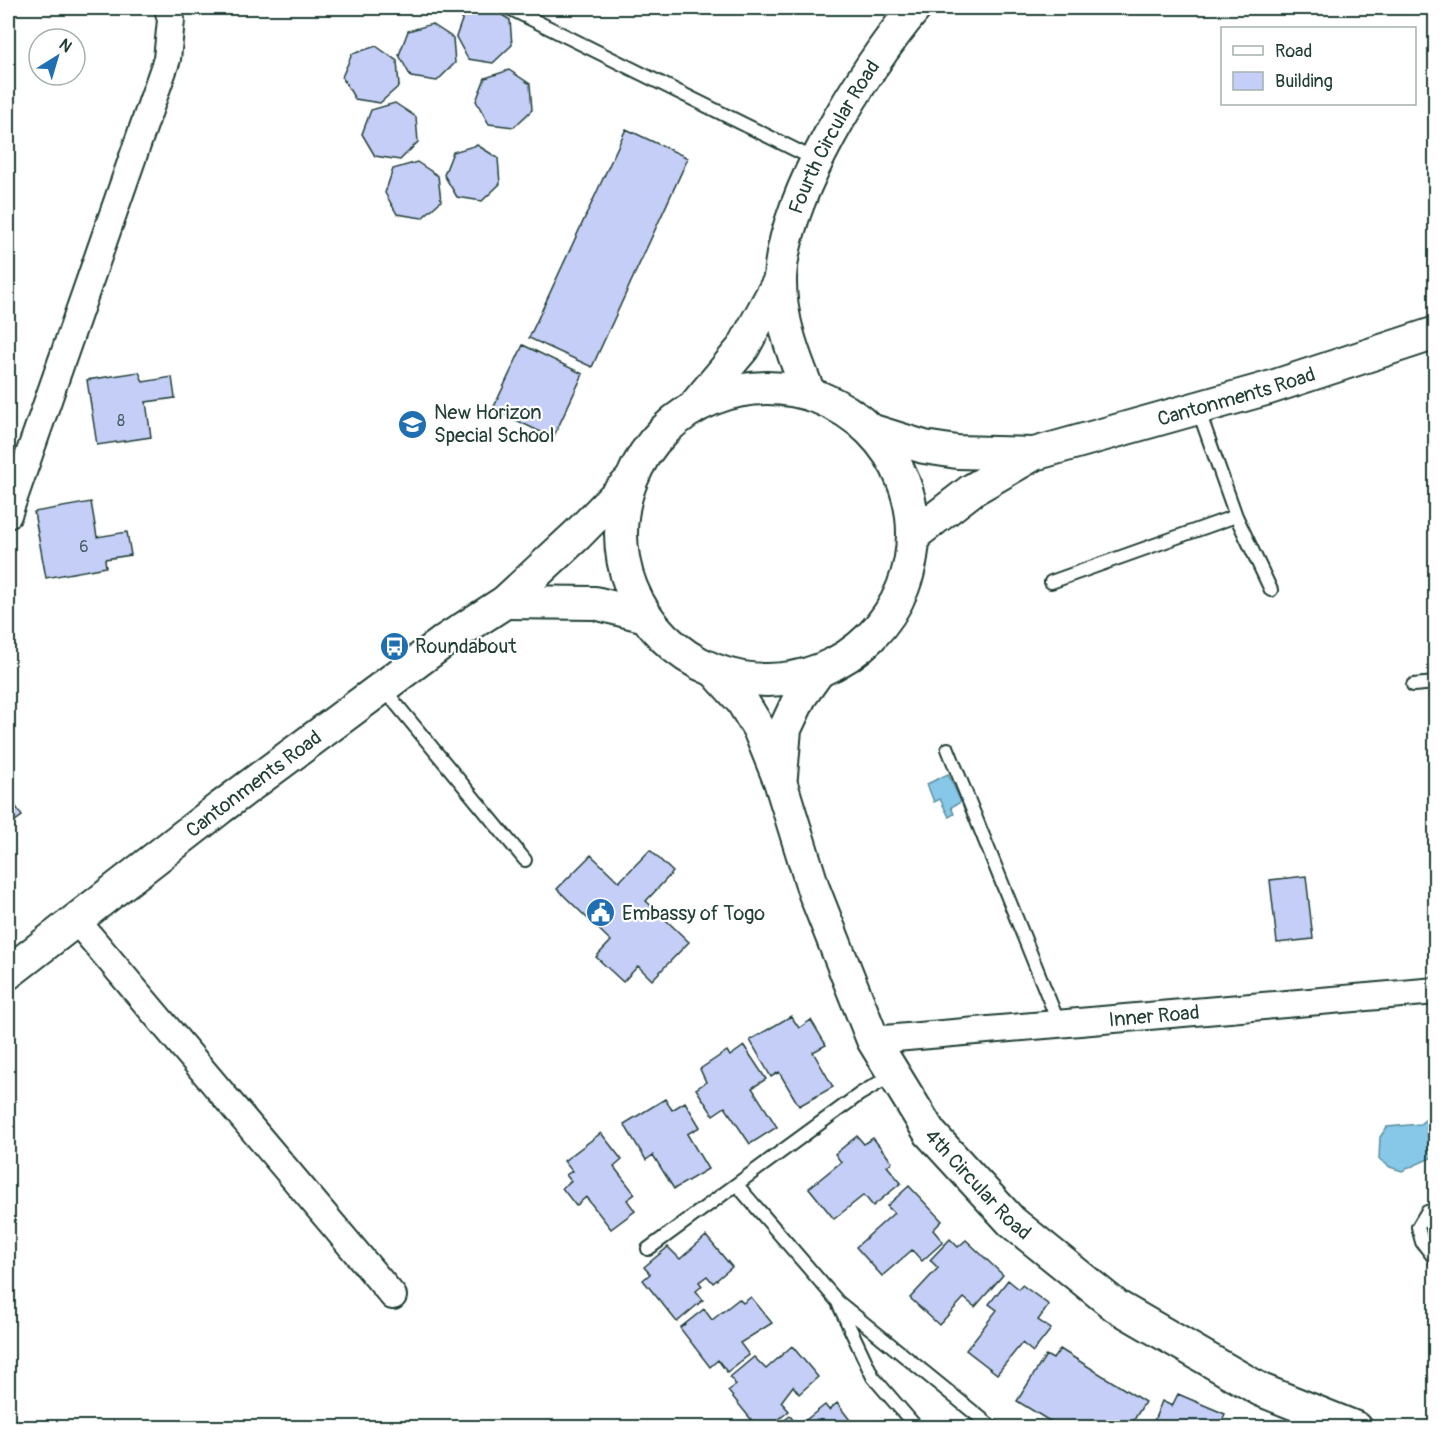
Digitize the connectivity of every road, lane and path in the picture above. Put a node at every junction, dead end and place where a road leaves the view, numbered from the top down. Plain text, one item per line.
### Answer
1 (168, 8) edge
2 (509, 8) edge
3 (915, 8) edge
4 (817, 160) junction
5 (780, 280) junction
6 (1436, 333) edge
7 (809, 393) junction
8 (695, 406) junction
9 (1198, 408) junction
10 (873, 431) junction
11 (1034, 454) junction
12 (629, 482) junction
13 (8, 515) edge
14 (1236, 516) junction
15 (915, 534) junction
16 (1051, 582) dead end
17 (1271, 590) dead end
18 (505, 602) junction
19 (646, 616) junction
20 (715, 670) junction
21 (818, 672) junction
22 (1436, 683) edge
23 (1413, 686) dead end
24 (382, 687) junction
25 (948, 749) dead end
26 (780, 781) junction
27 (525, 860) dead end
28 (76, 920) junction
29 (8, 973) edge
30 (1436, 991) edge
31 (1059, 1024) junction
32 (873, 1040) junction
33 (894, 1074) junction
34 (737, 1185) junction
35 (1436, 1209) edge
36 (648, 1249) dead end
37 (1436, 1260) edge
38 (393, 1296) dead end
39 (838, 1302) junction
40 (917, 1428) edge
41 (993, 1428) edge
42 (1356, 1428) edge

1 - 13 street
2 - 4 lane
3 - 4 street, Fourth Circular Road
4 - 5 street, Fourth Circular Road
5 - 7 street, Fourth Circular Road
5 - 8 street, Fourth Circular Road
6 - 9 street, Cantonments Road
7 - 8 street
7 - 10 street
8 - 12 street
9 - 11 street, Cantonments Road
9 - 14 lane
10 - 11 street
10 - 15 street
11 - 15 street
12 - 18 street, Cantonments Road
12 - 19 street
14 - 16 lane
14 - 17 lane
15 - 21 street
18 - 19 street
18 - 24 street, Cantonments Road
19 - 20 street
20 - 21 street
20 - 26 street, 4th Circular Road
21 - 26 street
22 - 23 lane
24 - 27 lane
24 - 28 street, Cantonments Road
25 - 31 lane
26 - 32 street, 4th Circular Road
28 - 29 street, Cantonments Road
28 - 38 street
30 - 31 street, Inner Road
31 - 32 street, Inner Road
32 - 33 street, 4th Circular Road
33 - 34 lane
33 - 42 street, 4th Circular Road
34 - 36 lane
34 - 39 lane
35 - 37 lane
39 - 40 lane
39 - 41 lane

